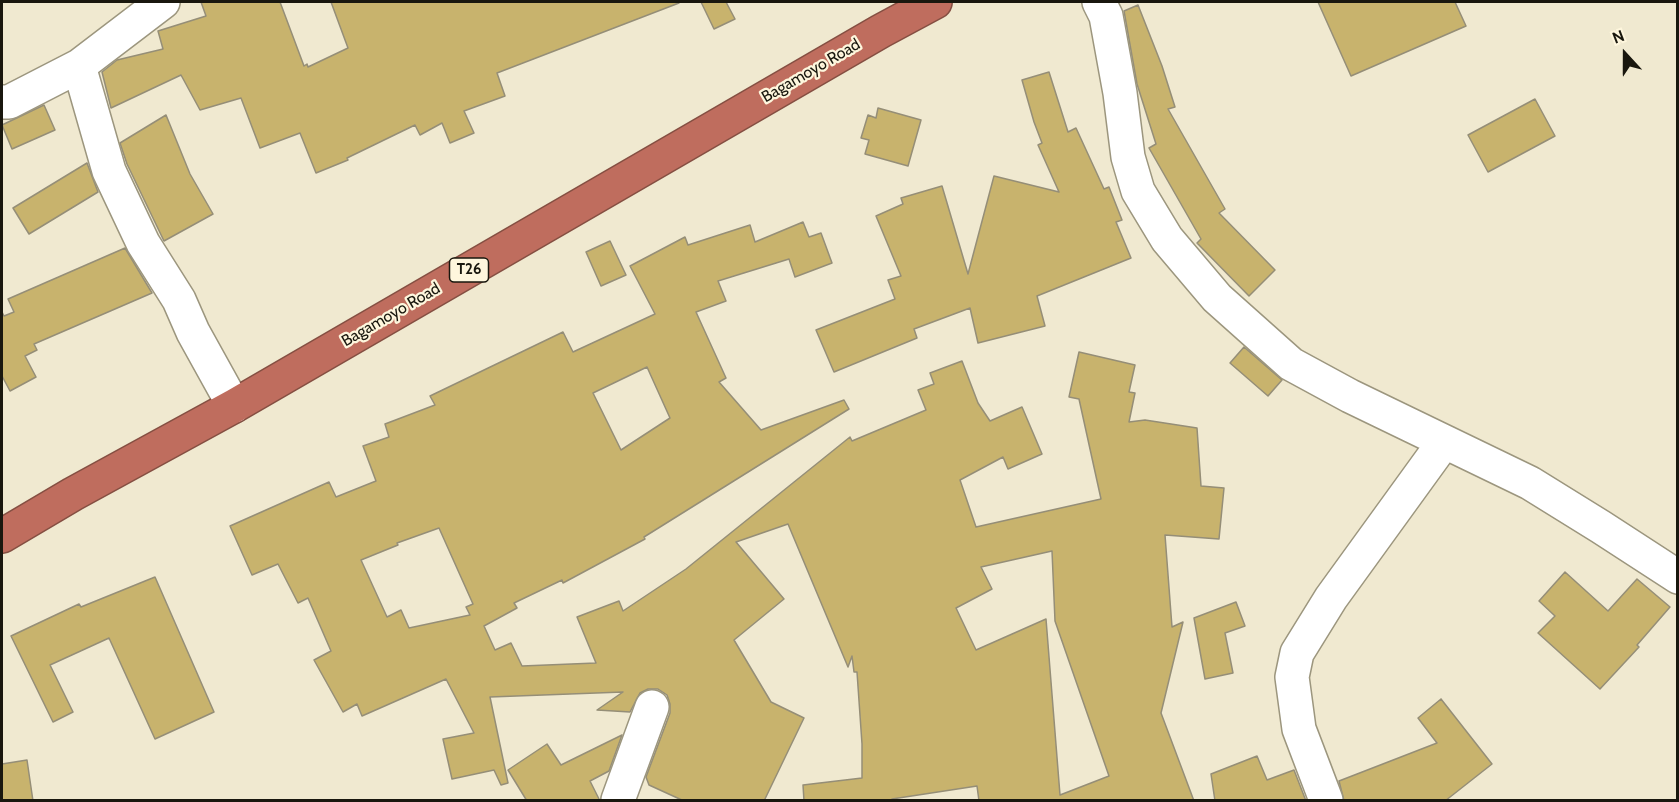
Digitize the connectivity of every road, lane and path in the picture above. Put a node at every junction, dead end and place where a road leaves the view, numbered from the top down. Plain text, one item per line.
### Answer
1 (163, 2) edge
2 (935, 2) edge
3 (1099, 2) edge
4 (79, 66) junction
5 (2, 102) edge
6 (234, 406) junction
7 (1444, 442) junction
8 (2, 536) edge
9 (1677, 577) edge
10 (652, 707) dead end
11 (618, 801) edge
12 (1326, 801) edge

1 - 4 street
2 - 6 highway, Bagamoyo Road / T26
3 - 7 street
4 - 5 street
4 - 6 street
6 - 8 highway, Bagamoyo Road / T26
7 - 9 street
7 - 12 street
10 - 11 street

